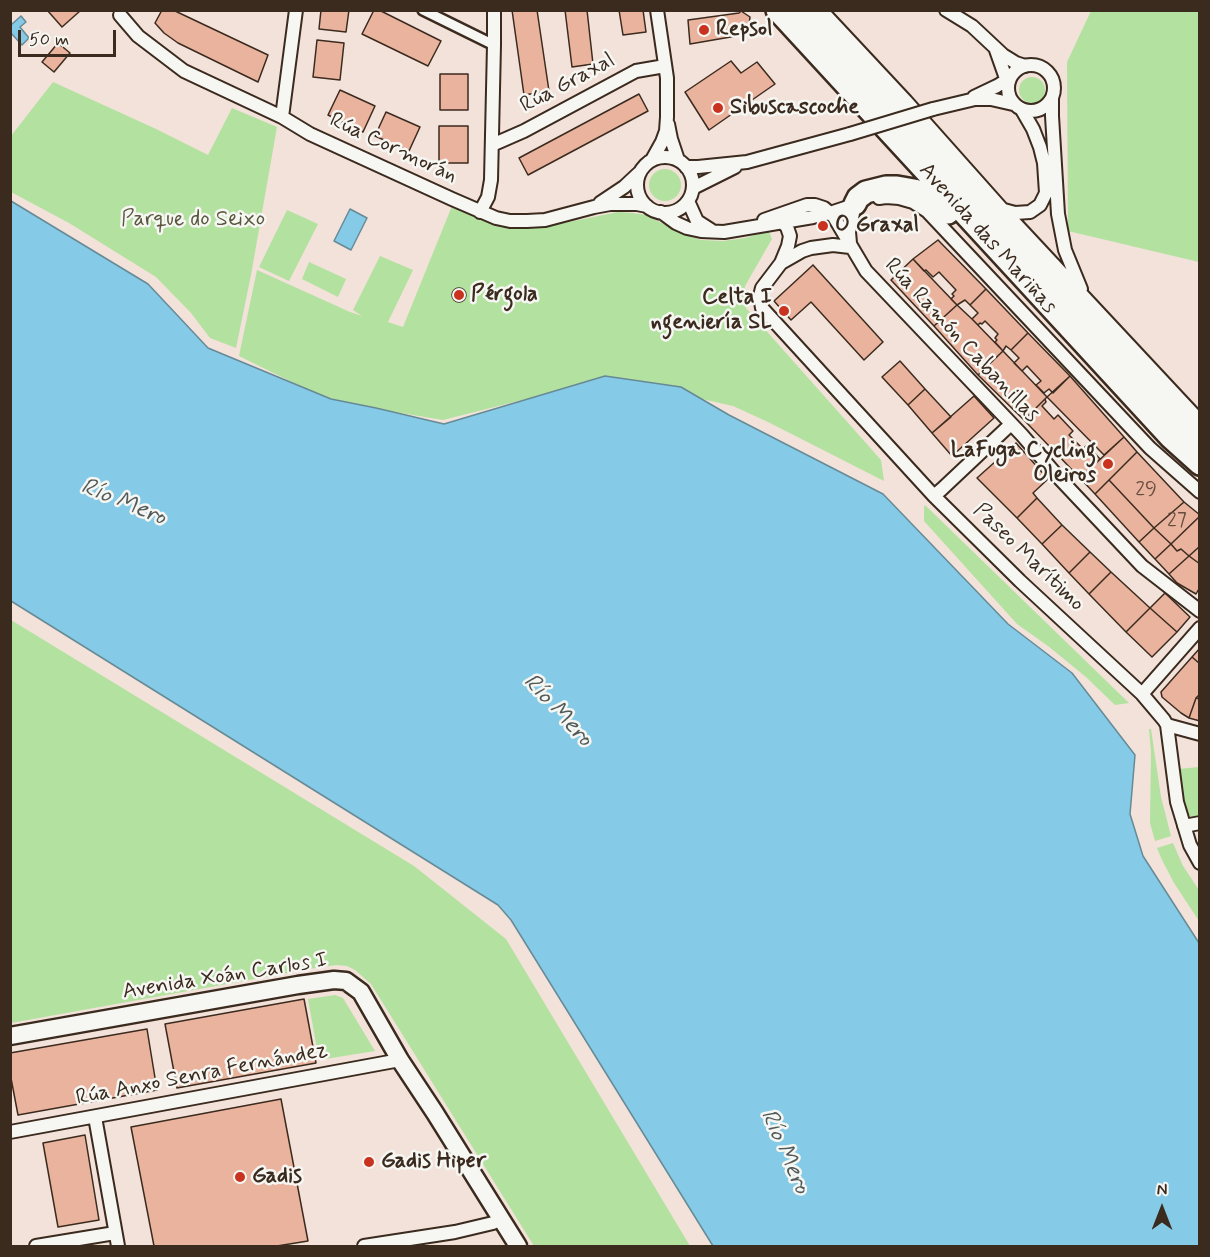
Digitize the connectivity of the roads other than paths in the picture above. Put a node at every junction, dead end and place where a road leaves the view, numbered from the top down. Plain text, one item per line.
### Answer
1 (296, 10) edge
2 (423, 10) edge
3 (494, 10) edge
4 (657, 10) edge
5 (777, 10) edge
6 (802, 10) edge
7 (821, 10) edge
8 (946, 10) edge
9 (120, 15) dead end
10 (494, 45) junction
11 (994, 46) junction
12 (665, 66) junction
13 (1025, 66) junction
14 (1008, 81) junction
15 (1052, 99) junction
16 (963, 102) junction
17 (1018, 107) junction
18 (282, 117) junction
19 (667, 117) junction
20 (492, 146) junction
21 (652, 160) junction
22 (747, 162) junction
23 (682, 164) junction
24 (639, 173) junction
25 (693, 188) junction
26 (688, 201) junction
27 (855, 204) junction
28 (647, 206) junction
29 (594, 207) junction
30 (1003, 210) junction
31 (480, 212) junction
32 (661, 212) junction
33 (830, 213) junction
34 (782, 222) junction
35 (744, 229) junction
36 (715, 231) junction
37 (850, 247) junction
38 (781, 263) junction
39 (1100, 314) junction
40 (1074, 334) junction
41 (1200, 421) edge
42 (1011, 424) junction
43 (1200, 439) edge
44 (1200, 464) edge
45 (1200, 492) edge
46 (934, 496) junction
47 (1200, 611) edge
48 (1200, 628) edge
49 (1142, 694) junction
50 (1167, 725) junction
51 (1200, 734) edge
52 (1200, 823) edge
53 (1184, 826) junction
54 (1200, 863) edge
55 (10, 1036) edge
56 (400, 1060) junction
57 (95, 1117) junction
58 (10, 1132) edge
59 (501, 1219) junction
60 (115, 1233) junction
61 (36, 1246) edge
62 (118, 1246) edge
63 (364, 1246) edge
64 (518, 1246) edge

1 - 18 street
2 - 10 street
3 - 10 street
4 - 12 street
5 - 40 highway, Avenida das Mariñas
6 - 43 highway, Avenida das Mariñas
7 - 30 street
8 - 11 street
9 - 18 street, Rúa Cormorán
10 - 20 street
11 - 13 street
11 - 14 street
12 - 19 street
12 - 20 street, Rúa Graxal
13 - 14 street
13 - 15 street
14 - 16 street
14 - 17 street
15 - 17 street
15 - 39 street
16 - 17 street
16 - 22 street, bridge
17 - 30 street
18 - 31 street, Rúa Cormorán
19 - 21 street
19 - 23 street
20 - 31 street
21 - 23 street
21 - 24 street
22 - 23 street
22 - 25 street
23 - 25 street
24 - 28 street
24 - 29 street, Rúa Cormorán
25 - 26 street
26 - 32 street
26 - 36 street
27 - 33 street
27 - 37 street
27 - 40 highway
27 - 45 street
28 - 29 street, Rúa Cormorán
28 - 32 street
29 - 31 street, Rúa Cormorán
30 - 39 street
32 - 36 street
33 - 34 street
33 - 35 street
33 - 37 street, Rúa Ramón Cabanillas
34 - 35 street
34 - 38 street, Paseo Marítimo
35 - 36 street
37 - 38 street
37 - 42 street, Rúa Ramón Cabanillas
38 - 46 street, Paseo Marítimo
39 - 41 street
40 - 44 highway, Avenida das Mariñas
42 - 46 street
42 - 47 street, Rúa Ramón Cabanillas
46 - 49 street, Paseo Marítimo
48 - 49 street
49 - 50 street, Paseo Marítimo
50 - 51 street
50 - 53 street
52 - 53 street
53 - 54 street
55 - 56 street, Avenida Xoán Carlos I
56 - 57 street, Rúa Anxo Senra Fernández
56 - 59 street, Avenida Xoán Carlos I
57 - 58 street, Rúa Anxo Senra Fernández
57 - 60 street
59 - 63 street
59 - 64 street, Avenida Xoán Carlos I
60 - 61 street
60 - 62 street

